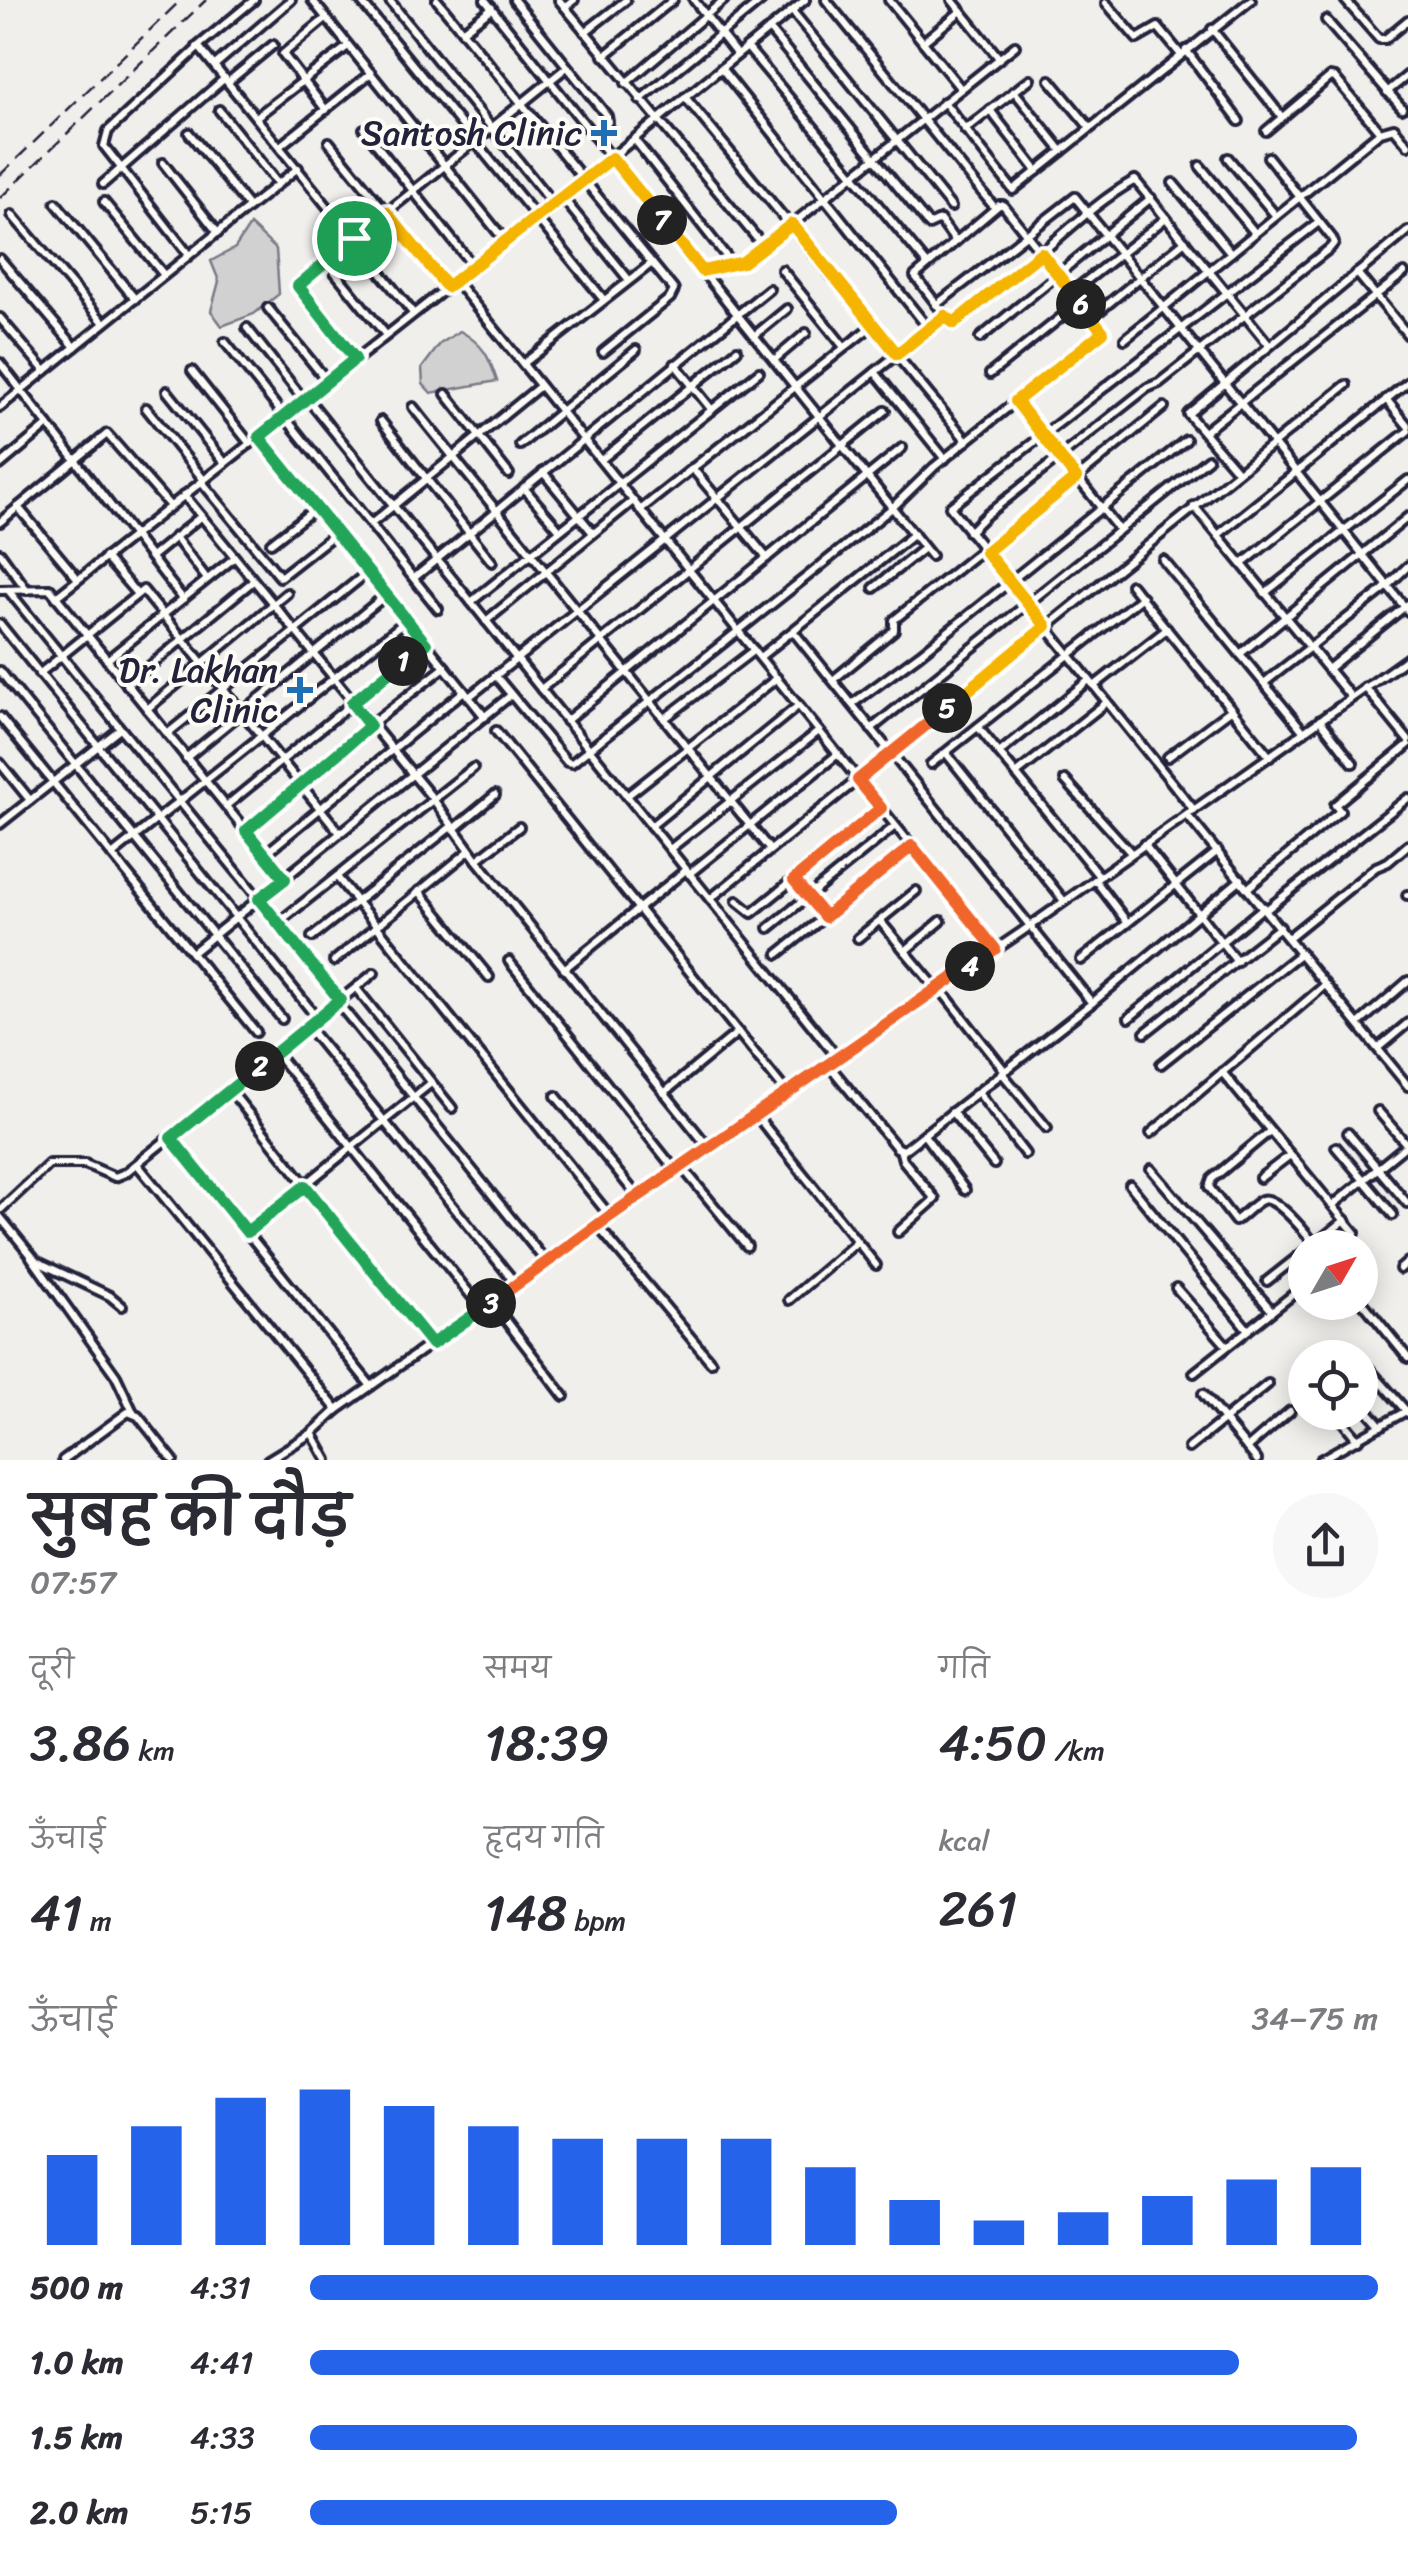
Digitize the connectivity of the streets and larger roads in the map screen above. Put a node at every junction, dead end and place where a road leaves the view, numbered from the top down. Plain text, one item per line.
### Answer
1 (254, 0) edge
2 (291, 0) edge
3 (312, 0) edge
4 (360, 0) edge
5 (389, 0) edge
6 (437, 0) edge
7 (486, 0) edge
8 (514, 0) edge
9 (574, 0) edge
10 (626, 0) edge
11 (673, 0) edge
12 (694, 0) edge
13 (724, 0) edge
14 (762, 0) edge
15 (805, 0) edge
16 (826, 0) edge
17 (888, 0) edge
18 (952, 0) edge
19 (1251, 0) edge
20 (1345, 0) edge
21 (1106, 2) dead end
22 (562, 4) edge
23 (492, 8) junction
24 (792, 10) junction
25 (961, 11) junction
26 (706, 15) junction
27 (326, 18) junction
28 (1326, 20) dead end
29 (1408, 20) edge
30 (769, 29) junction
31 (1212, 29) junction
32 (462, 32) junction
33 (585, 32) junction
34 (721, 34) junction
35 (922, 42) junction
36 (273, 45) dead end
37 (348, 46) junction
38 (748, 46) junction
39 (1014, 46) dead end
40 (196, 48) junction
41 (1184, 52) junction
42 (737, 55) junction
43 (604, 56) junction
44 (999, 58) junction
45 (215, 66) junction
46 (567, 68) junction
47 (720, 68) junction
48 (370, 74) junction
49 (1408, 75) edge
50 (1030, 79) dead end
51 (226, 80) junction
52 (1050, 80) dead end
53 (303, 81) junction
54 (550, 81) junction
55 (626, 83) junction
56 (961, 89) junction
57 (1014, 92) junction
58 (1387, 92) junction
59 (685, 97) junction
60 (640, 100) junction
61 (944, 102) junction
62 (520, 104) junction
63 (1402, 108) dead end
64 (219, 110) dead end
65 (326, 110) junction
66 (990, 110) junction
67 (256, 117) junction
68 (1282, 117) junction
69 (923, 119) junction
70 (1239, 120) dead end
71 (656, 121) junction
72 (492, 128) junction
73 (1090, 128) junction
74 (364, 130) dead end
75 (966, 130) junction
76 (1266, 131) dead end
77 (1380, 132) junction
78 (189, 134) dead end
79 (594, 136) junction
80 (634, 139) junction
81 (897, 140) junction
82 (474, 141) junction
83 (330, 142) dead end
84 (1408, 145) edge
85 (280, 146) junction
86 (1062, 151) junction
87 (1268, 157) dead end
88 (612, 158) junction
89 (874, 158) junction
90 (1228, 158) dead end
91 (163, 163) dead end
92 (444, 165) junction
93 (1200, 166) dead end
94 (298, 168) junction
95 (120, 169) junction
96 (1038, 170) junction
97 (853, 175) junction
98 (584, 179) junction
99 (1173, 183) dead end
100 (103, 184) dead end
101 (278, 184) junction
102 (413, 190) junction
103 (562, 197) junction
104 (824, 198) junction
105 (1150, 198) junction
106 (1299, 198) junction
107 (104, 202) dead end
108 (56, 203) dead end
109 (553, 204) junction
110 (249, 207) junction
111 (951, 208) dead end
112 (994, 208) junction
113 (386, 212) junction
114 (12, 215) dead end
115 (1089, 215) junction
116 (1276, 216) junction
117 (536, 217) junction
118 (1166, 218) junction
119 (1319, 222) junction
120 (792, 224) junction
121 (1408, 231) edge
122 (218, 232) junction
123 (1255, 233) junction
124 (1026, 234) junction
125 (1106, 236) junction
126 (354, 238) junction
127 (1185, 240) junction
128 (505, 241) junction
129 (954, 241) junction
130 (764, 248) junction
131 (1041, 253) junction
132 (1120, 254) junction
133 (1230, 254) junction
134 (189, 255) junction
135 (0, 259) edge
136 (326, 261) junction
137 (652, 262) junction
138 (926, 264) junction
139 (733, 265) junction
140 (473, 266) junction
141 (782, 270) dead end
142 (702, 271) junction
143 (1209, 271) junction
144 (1357, 273) junction
145 (1404, 273) dead end
146 (1058, 274) junction
147 (164, 275) junction
148 (1140, 279) junction
149 (456, 280) junction
150 (630, 280) junction
151 (447, 287) junction
152 (769, 288) dead end
153 (1072, 292) junction
154 (1226, 292) junction
155 (1376, 295) junction
156 (135, 299) junction
157 (604, 300) junction
158 (1080, 302) junction
159 (936, 304) junction
160 (268, 308) dead end
161 (1164, 308) junction
162 (787, 309) dead end
163 (413, 313) junction
164 (737, 314) junction
165 (1245, 315) junction
166 (945, 316) junction
167 (1092, 316) junction
168 (0, 318) edge
169 (104, 323) junction
170 (873, 325) junction
171 (247, 328) dead end
172 (929, 328) junction
173 (1180, 328) junction
174 (806, 334) dead end
175 (386, 335) junction
176 (1408, 335) edge
177 (754, 336) junction
178 (980, 338) dead end
179 (1125, 339) dead end
180 (226, 342) dead end
181 (1270, 345) junction
182 (75, 347) junction
183 (844, 347) junction
184 (636, 350) dead end
185 (737, 350) dead end
186 (1199, 351) junction
187 (603, 352) dead end
188 (897, 354) junction
189 (355, 359) junction
190 (774, 360) junction
191 (0, 363) edge
192 (523, 364) junction
193 (675, 364) junction
194 (192, 371) dead end
195 (44, 372) junction
196 (759, 372) dead end
197 (875, 372) junction
198 (990, 374) dead end
199 (328, 382) junction
200 (1224, 382) junction
201 (1408, 382) edge
202 (1346, 385) dead end
203 (540, 386) junction
204 (692, 386) junction
205 (795, 386) junction
206 (21, 390) junction
207 (167, 392) dead end
208 (446, 394) dead end
209 (306, 399) junction
210 (1386, 399) junction
211 (1016, 401) junction
212 (1241, 404) junction
213 (0, 407) edge
214 (1164, 407) dead end
215 (146, 408) dead end
216 (413, 408) dead end
217 (712, 410) junction
218 (885, 410) dead end
219 (562, 412) junction
220 (284, 416) junction
221 (818, 416) junction
222 (381, 422) dead end
223 (48, 425) junction
224 (1408, 428) edge
225 (1204, 432) junction
226 (1042, 435) junction
227 (479, 436) junction
228 (259, 437) junction
229 (584, 439) junction
230 (1186, 440) dead end
231 (966, 441) junction
232 (250, 444) junction
233 (1273, 444) junction
234 (520, 446) dead end
235 (842, 446) junction
236 (902, 448) dead end
237 (453, 457) junction
238 (1059, 457) junction
239 (75, 459) junction
240 (944, 459) junction
241 (601, 460) junction
242 (1208, 460) dead end
243 (225, 463) junction
244 (0, 465) edge
245 (692, 468) junction
246 (544, 472) junction
247 (1238, 472) junction
248 (1296, 472) junction
249 (509, 474) dead end
250 (867, 476) junction
251 (1076, 478) junction
252 (426, 479) junction
253 (1408, 480) edge
254 (203, 481) junction
255 (619, 483) junction
256 (524, 488) junction
257 (184, 495) junction
258 (716, 498) junction
259 (634, 501) junction
260 (1320, 503) junction
261 (18, 506) junction
262 (170, 506) junction
263 (393, 506) junction
264 (1194, 506) junction
265 (316, 508) junction
266 (892, 508) junction
267 (1101, 509) junction
268 (640, 510) junction
269 (496, 511) junction
270 (578, 514) junction
271 (200, 517) junction
272 (1408, 518) edge
273 (0, 522) edge
274 (371, 524) junction
275 (741, 528) junction
276 (559, 530) junction
277 (1119, 530) junction
278 (1343, 531) junction
279 (970, 532) junction
280 (336, 533) junction
281 (469, 533) junction
282 (134, 534) junction
283 (593, 534) junction
284 (914, 534) junction
285 (1218, 535) junction
286 (175, 537) junction
287 (665, 540) junction
288 (272, 543) dead end
289 (924, 548) junction
290 (985, 550) junction
291 (530, 552) junction
292 (0, 554) edge
293 (1362, 554) junction
294 (931, 556) dead end
295 (105, 557) junction
296 (151, 557) junction
297 (234, 558) junction
298 (767, 558) junction
299 (436, 559) junction
300 (1164, 560) dead end
301 (492, 562) dead end
302 (1242, 564) junction
303 (1408, 566) edge
304 (690, 570) junction
305 (368, 572) junction
306 (546, 572) junction
307 (414, 578) junction
308 (78, 579) junction
309 (207, 579) junction
310 (252, 582) junction
311 (1010, 582) junction
312 (1131, 584) dead end
313 (1387, 586) junction
314 (874, 588) dead end
315 (4, 590) edge
316 (28, 590) junction
317 (136, 593) junction
318 (287, 593) dead end
319 (1265, 593) junction
320 (386, 595) junction
321 (56, 596) junction
322 (1142, 597) junction
323 (183, 599) junction
324 (470, 602) junction
325 (715, 602) junction
326 (1028, 604) junction
327 (274, 605) junction
328 (1407, 607) edge
329 (438, 609) dead end
330 (577, 610) junction
331 (163, 615) junction
332 (1286, 618) junction
333 (407, 620) junction
334 (486, 621) junction
335 (0, 624) edge
336 (1046, 626) junction
337 (1168, 629) junction
338 (738, 630) junction
339 (295, 631) junction
340 (793, 631) junction
341 (87, 636) junction
342 (183, 639) junction
343 (602, 641) junction
344 (426, 644) junction
345 (1309, 646) junction
346 (754, 650) junction
347 (312, 653) junction
348 (1240, 654) junction
349 (61, 656) junction
350 (1070, 656) junction
351 (516, 658) junction
352 (760, 658) junction
353 (1408, 659) edge
354 (106, 660) junction
355 (203, 664) junction
356 (445, 667) junction
357 (1328, 669) junction
358 (0, 670) edge
359 (627, 673) junction
360 (39, 674) junction
361 (494, 675) junction
362 (777, 678) junction
363 (333, 679) junction
364 (832, 680) junction
365 (1091, 683) junction
366 (1264, 683) junction
367 (126, 684) junction
368 (223, 688) junction
369 (1365, 688) junction
370 (541, 689) junction
371 (467, 694) junction
372 (512, 696) junction
373 (1351, 697) junction
374 (650, 702) junction
375 (1107, 702) junction
376 (352, 703) junction
377 (852, 704) junction
378 (799, 706) junction
379 (147, 709) junction
380 (1232, 709) junction
381 (242, 712) junction
382 (0, 717) edge
383 (485, 717) junction
384 (664, 719) junction
385 (1320, 720) junction
386 (566, 721) junction
387 (370, 726) junction
388 (978, 728) junction
389 (120, 729) junction
390 (871, 729) junction
391 (496, 731) dead end
392 (819, 731) junction
393 (1304, 732) junction
394 (167, 734) junction
395 (262, 736) junction
396 (1408, 742) edge
397 (98, 747) junction
398 (688, 749) junction
399 (590, 750) junction
400 (391, 751) junction
401 (946, 753) junction
402 (999, 753) junction
403 (838, 754) junction
404 (891, 754) junction
405 (1168, 756) dead end
406 (1270, 757) junction
407 (186, 758) junction
408 (282, 760) junction
409 (0, 763) edge
410 (1353, 763) dead end
411 (931, 764) dead end
412 (74, 765) junction
413 (472, 768) dead end
414 (1016, 774) junction
415 (710, 776) junction
416 (412, 777) junction
417 (858, 780) junction
418 (1065, 780) dead end
419 (205, 781) junction
420 (53, 782) junction
421 (301, 784) junction
422 (495, 795) dead end
423 (627, 796) junction
424 (1408, 798) edge
425 (30, 800) junction
426 (432, 800) junction
427 (730, 800) junction
428 (180, 801) junction
429 (226, 806) junction
430 (320, 808) junction
431 (881, 808) junction
432 (0, 811) edge
433 (1190, 813) junction
434 (156, 820) junction
435 (3, 822) edge
436 (749, 824) junction
437 (651, 826) junction
438 (896, 826) junction
439 (453, 827) junction
440 (519, 827) dead end
441 (246, 831) junction
442 (340, 833) junction
443 (134, 838) junction
444 (1144, 844) junction
445 (1408, 845) edge
446 (912, 846) junction
447 (670, 849) junction
448 (770, 850) junction
449 (470, 851) junction
450 (1218, 851) junction
451 (1130, 853) junction
452 (264, 854) junction
453 (112, 855) junction
454 (477, 860) junction
455 (688, 872) junction
456 (336, 877) junction
457 (1097, 878) junction
458 (285, 879) junction
459 (1241, 879) junction
460 (794, 880) junction
461 (1174, 884) junction
462 (1248, 888) junction
463 (916, 891) dead end
464 (420, 892) junction
465 (808, 896) junction
466 (259, 899) junction
467 (710, 899) junction
468 (356, 901) junction
469 (738, 901) dead end
470 (1064, 901) junction
471 (1265, 909) junction
472 (640, 910) junction
473 (1200, 913) junction
474 (825, 917) junction
475 (236, 918) junction
476 (880, 921) junction
477 (941, 921) dead end
478 (1127, 922) junction
479 (278, 923) junction
480 (377, 926) junction
481 (1030, 926) junction
482 (769, 928) dead end
483 (1280, 928) junction
484 (214, 936) junction
485 (312, 937) dead end
486 (858, 938) dead end
487 (1288, 938) junction
488 (1221, 942) junction
489 (995, 949) junction
490 (905, 952) junction
491 (1301, 953) junction
492 (192, 954) junction
493 (778, 954) dead end
494 (1081, 960) dead end
495 (334, 961) dead end
496 (509, 961) dead end
497 (1237, 962) junction
498 (564, 969) junction
499 (374, 973) dead end
500 (489, 977) dead end
501 (1408, 982) edge
502 (1325, 985) junction
503 (937, 987) junction
504 (356, 988) junction
505 (339, 1002) junction
506 (1092, 1002) junction
507 (1129, 1018) dead end
508 (282, 1019) dead end
509 (318, 1019) junction
510 (1358, 1024) junction
511 (1408, 1024) edge
512 (308, 1027) junction
513 (256, 1032) dead end
514 (738, 1032) junction
515 (1146, 1034) dead end
516 (1378, 1048) junction
517 (276, 1053) junction
518 (837, 1057) junction
519 (1408, 1063) edge
520 (828, 1064) junction
521 (1161, 1064) dead end
522 (1004, 1072) junction
523 (1222, 1072) junction
524 (1397, 1072) junction
525 (431, 1082) junction
526 (1408, 1086) edge
527 (230, 1090) junction
528 (978, 1092) junction
529 (787, 1093) junction
530 (664, 1094) junction
531 (556, 1096) dead end
532 (414, 1097) junction
533 (452, 1108) dead end
534 (1378, 1111) dead end
535 (952, 1112) junction
536 (756, 1116) junction
537 (384, 1122) junction
538 (1048, 1128) dead end
539 (1270, 1131) junction
540 (1151, 1132) dead end
541 (1348, 1133) dead end
542 (924, 1135) junction
543 (171, 1138) junction
544 (1408, 1145) edge
545 (1336, 1147) dead end
546 (353, 1148) junction
547 (709, 1148) junction
548 (900, 1150) junction
549 (1025, 1154) dead end
550 (1290, 1156) junction
551 (137, 1164) junction
552 (994, 1164) dead end
553 (1379, 1168) junction
554 (679, 1169) junction
555 (1151, 1169) dead end
556 (1260, 1178) dead end
557 (1365, 1180) junction
558 (1130, 1185) dead end
559 (305, 1186) junction
560 (965, 1190) dead end
561 (638, 1197) junction
562 (1407, 1203) edge
563 (1333, 1205) junction
564 (1394, 1215) dead end
565 (610, 1216) junction
566 (1, 1218) edge
567 (1345, 1220) junction
568 (597, 1226) junction
569 (1297, 1230) edge
570 (1333, 1230) edge
571 (1353, 1230) edge
572 (247, 1232) junction
573 (898, 1232) dead end
574 (857, 1242) junction
575 (746, 1246) dead end
576 (31, 1257) junction
577 (1408, 1262) edge
578 (547, 1263) junction
579 (876, 1265) dead end
580 (1288, 1266) edge
581 (1400, 1269) dead end
582 (1267, 1281) dead end
583 (516, 1284) junction
584 (1176, 1288) dead end
585 (1288, 1299) edge
586 (789, 1300) dead end
587 (492, 1302) junction
588 (122, 1306) dead end
589 (482, 1309) junction
590 (1272, 1312) junction
591 (1377, 1320) edge
592 (1248, 1330) junction
593 (432, 1344) junction
594 (1227, 1346) junction
595 (1408, 1358) edge
596 (712, 1362) dead end
597 (1194, 1373) dead end
598 (1378, 1378) edge
599 (1268, 1384) dead end
600 (371, 1386) junction
601 (1203, 1394) dead end
602 (564, 1396) dead end
603 (337, 1410) junction
604 (133, 1412) junction
605 (1408, 1412) edge
606 (1288, 1413) edge
607 (1224, 1420) junction
608 (1378, 1424) edge
609 (1380, 1426) junction
610 (1349, 1430) edge
611 (312, 1433) junction
612 (1358, 1440) junction
613 (1189, 1448) dead end
614 (1247, 1448) junction
615 (323, 1459) edge
616 (63, 1460) edge
617 (173, 1460) edge
618 (268, 1460) edge
619 (1257, 1460) edge
620 (1321, 1460) edge

1 - 40 street
2 - 45 street
3 - 27 street
4 - 82 street
5 - 72 street
6 - 32 street
7 - 23 street
8 - 46 street
9 - 22 street
10 - 33 street
11 - 43 street
12 - 26 street
13 - 26 street
14 - 34 street
15 - 24 street
16 - 69 street
17 - 35 street
18 - 25 street
19 - 31 street
20 - 29 street
21 - 41 street
22 - 33 street
23 - 32 street
23 - 54 street
24 - 30 street
24 - 81 street
25 - 35 street
25 - 44 street
26 - 34 street
26 - 55 street
27 - 37 street
27 - 53 street
28 - 58 street
30 - 38 street
30 - 89 street
31 - 41 street
31 - 68 street
32 - 62 street
33 - 43 street
34 - 42 street
34 - 60 street
35 - 56 street
36 - 51 street
37 - 48 street
37 - 53 street
38 - 42 street
38 - 97 street
39 - 44 street
40 - 45 street
40 - 95 street
41 - 70 street
41 - 73 street
42 - 47 street
43 - 55 street
44 - 56 street
45 - 51 street
46 - 54 street
46 - 79 street
47 - 59 street
47 - 104 street
48 - 65 street
48 - 92 street
49 - 58 street
50 - 57 street
51 - 67 street
51 - 95 street
52 - 73 street
53 - 65 street
53 - 67 street
54 - 62 street
54 - 79 street
55 - 60 street
56 - 61 street
57 - 66 street
57 - 86 street
58 - 63 street
59 - 71 street
59 - 120 street
60 - 71 street
61 - 69 street
61 - 75 street
62 - 72 street
62 - 98 street
64 - 101 street
65 - 85 street
66 - 75 street
66 - 96 street
67 - 85 street
68 - 76 street
68 - 77 street
69 - 81 street
69 - 112 street
71 - 80 street
71 - 130 street
72 - 82 street
72 - 109 street
73 - 86 street
74 - 102 street
75 - 96 street
77 - 84 street
77 - 106 street
78 - 110 street
79 - 88 street
80 - 88 street
80 - 139 street
81 - 89 street
81 - 111 street
82 - 92 street
82 - 117 street
83 - 113 street
85 - 94 street
86 - 96 street
87 - 106 street
88 - 98 street
88 - 142 street
89 - 97 street
89 - 129 street
90 - 116 street
91 - 122 street
92 - 102 street
92 - 128 street
93 - 123 street
94 - 101 street
94 - 126 street
95 - 100 street
95 - 134 street
97 - 104 street
97 - 138 street
98 - 103 street
98 - 137 street
99 - 133 street
101 - 110 street
102 - 113 street
102 - 140 street
103 - 109 street
103 - 150 street
104 - 120 street
104 - 172 street
105 - 115 street
105 - 118 street
105 - 125 street
106 - 116 street
106 - 119 street
107 - 147 street
108 - 156 street
109 - 117 street
110 - 122 street
112 - 124 street
112 - 129 street
113 - 126 street
113 - 151 street
114 - 169 street
115 - 124 street
115 - 125 street
115 - 131 street
116 - 123 street
117 - 128 street
117 - 157 street
118 - 127 street
118 - 132 street
119 - 154 street
119 - 165 street
120 - 130 street
120 - 170 street
121 - 144 street
122 - 134 street
123 - 133 street
124 - 131 street
124 - 159 street
125 - 132 street
125 - 146 street
126 - 136 street
126 - 163 street
127 - 143 street
127 - 148 street
128 - 140 street
129 - 138 street
130 - 139 street
131 - 146 street
131 - 166 street
132 - 148 street
132 - 153 street
133 - 143 street
134 - 147 street
135 - 182 street
136 - 175 street
136 - 189 street
137 - 150 street
137 - 187 street
138 - 159 street
139 - 142 street
140 - 149 street
141 - 183 street
142 - 164 street
143 - 154 street
143 - 161 street
144 - 155 street
144 - 181 street
145 - 155 street
146 - 153 street
146 - 178 street
147 - 156 street
148 - 161 street
148 - 167 street
149 - 151 street
149 - 192 street
150 - 157 street
151 - 163 street
152 - 164 street
153 - 158 street
154 - 165 street
154 - 173 street
155 - 176 street
155 - 212 street
156 - 169 street
157 - 192 street
158 - 167 street
158 - 198 street
159 - 166 street
160 - 199 street
161 - 173 street
161 - 179 street
162 - 177 street
163 - 175 street
164 - 177 street
164 - 193 street
165 - 181 street
165 - 186 street
166 - 172 street
167 - 211 street
168 - 195 street
169 - 182 street
170 - 183 street
170 - 188 street
171 - 209 street
172 - 188 street
173 - 186 street
173 - 226 street
174 - 190 street
175 - 189 street
177 - 190 street
180 - 220 street
181 - 200 street
182 - 195 street
183 - 205 street
184 - 219 street
185 - 204 street
186 - 200 street
186 - 238 street
188 - 197 street
188 - 231 street
189 - 199 street
190 - 205 street
191 - 206 street
192 - 203 street
193 - 204 street
193 - 229 street
194 - 232 street
195 - 206 street
196 - 217 street
197 - 221 street
197 - 240 street
199 - 209 street
200 - 212 street
200 - 225 street
201 - 210 street
202 - 233 street
203 - 219 street
203 - 227 street
204 - 217 street
204 - 241 street
205 - 221 street
205 - 245 street
206 - 213 street
206 - 223 street
207 - 243 street
208 - 227 street
209 - 220 street
209 - 263 street
210 - 224 street
210 - 248 street
211 - 226 street
211 - 231 street
212 - 225 street
212 - 233 street
214 - 251 street
215 - 254 street
216 - 237 street
217 - 255 street
218 - 235 street
219 - 229 street
219 - 234 street
220 - 228 street
220 - 274 street
221 - 235 street
221 - 258 street
222 - 252 street
223 - 239 street
223 - 244 street
224 - 260 street
225 - 247 street
226 - 238 street
226 - 279 street
227 - 237 street
227 - 249 street
228 - 232 street
228 - 265 street
229 - 241 street
229 - 246 street
230 - 267 street
231 - 240 street
232 - 243 street
233 - 247 street
233 - 248 street
235 - 250 street
235 - 275 street
236 - 250 street
237 - 252 street
237 - 269 street
238 - 251 street
238 - 279 street
239 - 261 street
239 - 262 street
239 - 282 street
240 - 266 street
241 - 255 street
242 - 277 street
243 - 254 street
245 - 258 street
245 - 268 street
246 - 256 street
246 - 270 street
247 - 264 street
248 - 260 street
248 - 285 street
250 - 266 street
250 - 298 street
251 - 267 street
251 - 290 street
252 - 263 street
252 - 281 street
253 - 278 street
254 - 257 street
254 - 280 street
255 - 259 street
255 - 270 street
256 - 269 street
256 - 276 street
257 - 262 street
257 - 271 street
258 - 275 street
258 - 287 street
259 - 268 street
259 - 283 street
260 - 278 street
260 - 302 street
261 - 273 street
261 - 308 street
262 - 282 street
263 - 274 street
263 - 299 street
264 - 285 street
264 - 336 street
265 - 280 street
265 - 288 street
266 - 284 street
266 - 338 street
267 - 277 street
267 - 311 street
268 - 287 street
269 - 281 street
269 - 291 street
270 - 276 street
270 - 283 street
271 - 286 street
271 - 297 street
272 - 293 street
274 - 307 street
275 - 298 street
275 - 304 street
276 - 291 street
277 - 326 street
278 - 293 street
278 - 319 street
279 - 290 street
280 - 305 street
281 - 299 street
281 - 301 street
282 - 295 street
282 - 296 street
283 - 306 street
284 - 289 street
284 - 340 street
285 - 302 street
286 - 296 street
286 - 309 street
287 - 304 street
287 - 330 street
289 - 294 street
289 - 314 street
290 - 311 street
290 - 364 street
291 - 306 street
291 - 324 street
292 - 316 street
293 - 313 street
293 - 332 street
295 - 308 street
295 - 317 street
296 - 323 street
297 - 309 street
297 - 310 street
298 - 325 street
299 - 307 street
299 - 324 street
300 - 348 street
302 - 319 street
303 - 313 street
304 - 325 street
304 - 343 street
305 - 320 street
305 - 339 street
306 - 330 street
306 - 334 street
307 - 329 street
308 - 321 street
309 - 323 street
310 - 327 street
310 - 342 street
311 - 326 street
311 - 377 street
312 - 322 street
313 - 328 street
313 - 345 street
315 - 316 street
315 - 349 street
316 - 321 street
317 - 331 street
317 - 341 street
318 - 327 street
319 - 332 street
320 - 333 street
320 - 347 street
321 - 341 street
322 - 337 street
322 - 350 street
323 - 331 street
324 - 334 street
325 - 338 street
325 - 359 street
326 - 336 street
326 - 390 street
327 - 339 street
327 - 355 street
328 - 357 street
330 - 343 street
330 - 351 street
331 - 342 street
331 - 354 street
332 - 345 street
332 - 348 street
333 - 344 street
333 - 363 street
334 - 351 street
335 - 360 street
336 - 350 street
336 - 404 street
337 - 365 street
337 - 380 street
338 - 346 street
338 - 374 street
339 - 347 street
339 - 368 street
340 - 352 street
340 - 364 street
341 - 349 street
341 - 354 street
342 - 355 street
342 - 367 street
343 - 359 street
343 - 370 street
344 - 356 street
344 - 376 street
345 - 357 street
345 - 366 street
346 - 352 street
346 - 384 street
347 - 363 street
347 - 381 street
348 - 366 street
349 - 360 street
349 - 389 street
350 - 365 street
350 - 388 street
351 - 361 street
351 - 370 street
352 - 362 street
353 - 369 street
354 - 367 street
355 - 368 street
355 - 379 street
356 - 371 street
356 - 387 street
357 - 373 street
358 - 412 street
359 - 374 street
359 - 386 street
360 - 397 street
361 - 371 street
361 - 372 street
362 - 378 street
362 - 398 street
363 - 376 street
363 - 395 street
364 - 377 street
365 - 375 street
365 - 402 street
366 - 393 street
367 - 379 street
368 - 381 street
368 - 394 street
369 - 373 street
369 - 396 street
370 - 386 street
371 - 383 street
371 - 400 street
372 - 383 street
372 - 399 street
373 - 385 street
374 - 384 street
374 - 399 street
375 - 414 street
375 - 433 street
376 - 387 street
376 - 408 street
377 - 390 street
378 - 392 street
378 - 415 street
379 - 394 street
380 - 405 street
380 - 406 street
381 - 395 street
381 - 407 street
382 - 420 street
383 - 416 street
384 - 398 street
385 - 393 street
385 - 410 street
386 - 399 street
387 - 400 street
387 - 421 street
388 - 401 street
388 - 402 street
389 - 397 street
389 - 428 street
390 - 404 street
391 - 472 street
392 - 403 street
392 - 427 street
393 - 406 street
394 - 407 street
395 - 408 street
395 - 419 street
396 - 462 street
397 - 412 street
397 - 434 street
398 - 415 street
398 - 423 street
399 - 423 street
400 - 416 street
400 - 430 street
401 - 411 street
401 - 470 street
402 - 414 street
403 - 417 street
403 - 436 street
404 - 417 street
404 - 481 street
406 - 433 street
407 - 419 street
408 - 421 street
408 - 429 street
409 - 425 street
412 - 420 street
412 - 443 street
413 - 426 street
414 - 457 street
415 - 427 street
415 - 437 street
416 - 426 street
416 - 442 street
417 - 431 street
417 - 448 street
418 - 451 street
419 - 428 street
419 - 429 street
420 - 425 street
420 - 453 street
421 - 430 street
421 - 441 street
422 - 439 street
423 - 437 street
424 - 471 street
425 - 435 street
426 - 439 street
426 - 456 street
427 - 436 street
427 - 447 street
428 - 434 street
428 - 466 street
429 - 441 street
430 - 442 street
430 - 452 street
431 - 438 street
431 - 460 street
432 - 435 street
433 - 444 street
433 - 450 street
434 - 443 street
434 - 475 street
436 - 448 street
436 - 455 street
437 - 447 street
438 - 446 street
438 - 465 street
439 - 449 street
439 - 468 street
440 - 454 street
441 - 452 street
442 - 458 street
443 - 453 street
443 - 484 street
444 - 451 street
444 - 461 street
445 - 487 street
446 - 474 street
446 - 489 street
447 - 455 street
448 - 467 street
449 - 454 street
449 - 464 street
450 - 459 street
450 - 461 street
451 - 457 street
452 - 458 street
453 - 492 street
454 - 498 street
455 - 467 street
455 - 472 street
456 - 468 street
456 - 479 street
457 - 470 street
457 - 478 street
458 - 466 street
459 - 462 street
459 - 473 street
460 - 465 street
460 - 469 street
461 - 473 street
461 - 478 street
462 - 471 street
463 - 476 street
464 - 480 street
464 - 500 street
465 - 474 street
465 - 482 street
466 - 475 street
466 - 479 street
467 - 518 street
468 - 480 street
468 - 485 street
470 - 481 street
471 - 483 street
471 - 488 street
472 - 498 street
472 - 514 street
473 - 488 street
473 - 506 street
474 - 493 street
475 - 484 street
475 - 509 street
476 - 486 street
476 - 490 street
477 - 490 street
478 - 494 street
479 - 505 street
480 - 495 street
480 - 565 street
481 - 489 street
481 - 506 street
483 - 487 street
483 - 497 street
484 - 492 street
484 - 508 street
487 - 491 street
488 - 497 street
488 - 507 street
489 - 503 street
490 - 503 street
491 - 502 street
491 - 521 street
492 - 513 street
496 - 554 street
497 - 515 street
498 - 530 street
499 - 504 street
501 - 510 street
502 - 510 street
502 - 523 street
503 - 518 street
503 - 522 street
504 - 505 street
504 - 525 street
505 - 509 street
505 - 532 street
506 - 522 street
509 - 512 street
510 - 516 street
511 - 516 street
512 - 517 street
512 - 537 street
514 - 529 street
514 - 530 street
516 - 524 street
517 - 527 street
517 - 546 street
518 - 520 street
519 - 524 street
520 - 529 street
520 - 548 street
522 - 528 street
522 - 538 street
523 - 539 street
523 - 540 street
524 - 526 street
525 - 532 street
525 - 533 street
527 - 543 street
527 - 559 street
528 - 535 street
528 - 549 street
529 - 536 street
530 - 547 street
531 - 561 street
532 - 537 street
532 - 578 street
534 - 544 street
535 - 542 street
535 - 552 street
536 - 547 street
536 - 574 street
537 - 546 street
537 - 583 street
539 - 550 street
539 - 569 street
541 - 553 street
542 - 548 street
542 - 560 street
543 - 551 street
543 - 572 street
544 - 553 street
545 - 557 street
546 - 559 street
546 - 589 street
547 - 554 street
548 - 573 street
550 - 556 street
550 - 563 street
551 - 566 street
551 - 603 street
553 - 557 street
553 - 562 street
554 - 561 street
554 - 575 street
555 - 590 street
557 - 563 street
557 - 564 street
558 - 592 street
559 - 572 street
559 - 593 street
561 - 565 street
563 - 567 street
565 - 568 street
566 - 576 street
567 - 570 street
567 - 571 street
568 - 578 street
568 - 596 street
572 - 600 street
574 - 579 street
574 - 586 street
576 - 588 street
576 - 604 street
577 - 581 street
578 - 583 street
580 - 582 street
583 - 587 street
584 - 594 street
585 - 590 street
587 - 589 street
587 - 602 street
589 - 593 street
590 - 592 street
591 - 595 street
592 - 594 street
593 - 600 street
594 - 597 street
598 - 605 street
599 - 607 street
600 - 603 street
601 - 607 street
603 - 611 street
604 - 616 street
604 - 617 street
605 - 609 street
606 - 614 street
607 - 613 street
607 - 614 street
608 - 609 street
609 - 612 street
610 - 612 street
611 - 615 street
611 - 618 street
612 - 620 street
614 - 619 street

